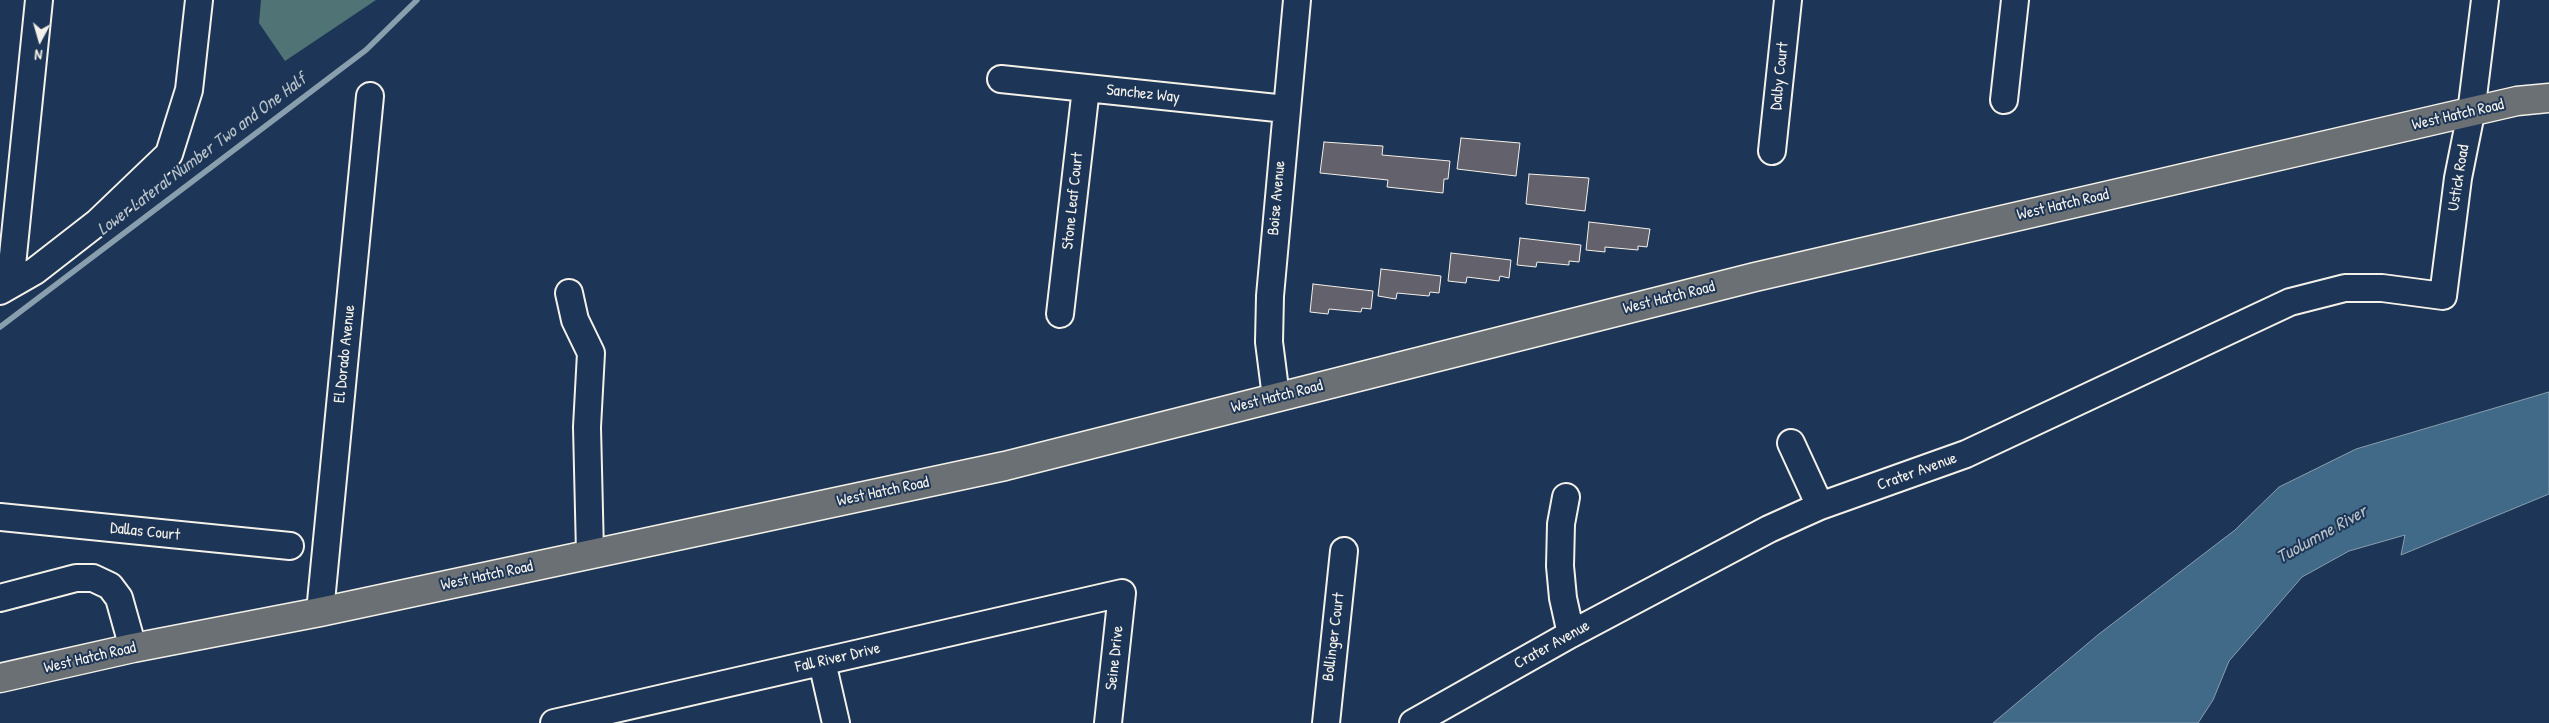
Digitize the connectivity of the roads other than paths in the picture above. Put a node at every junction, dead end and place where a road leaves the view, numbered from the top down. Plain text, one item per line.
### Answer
1 (39, 0) edge
2 (199, 0) edge
3 (1297, 0) edge
4 (1788, 0) edge
5 (2015, 0) edge
6 (2485, 0) edge
7 (1001, 79) dead end
8 (1086, 88) junction
9 (370, 96) dead end
10 (2549, 98) edge
11 (2004, 100) dead end
12 (1286, 109) junction
13 (2471, 112) junction
14 (1772, 151) dead end
15 (5, 288) edge
16 (569, 294) dead end
17 (2443, 296) joint
18 (1060, 314) dead end
19 (1276, 397) junction
20 (1791, 443) dead end
21 (1566, 497) dead end
22 (1820, 506) junction
23 (0, 517) edge
24 (290, 546) dead end
25 (1344, 551) dead end
26 (590, 553) junction
27 (1122, 593) joint
28 (0, 598) edge
29 (320, 612) junction
30 (1571, 634) junction
31 (133, 648) junction
32 (822, 662) junction
33 (0, 678) edge
34 (554, 723) edge
35 (836, 723) edge
36 (1108, 723) edge
37 (1326, 723) edge
38 (1413, 723) edge

1 - 15 street
2 - 15 street
3 - 12 street, Boise Avenue
4 - 14 street, Dalby Court
5 - 11 street
6 - 13 street, Ustick Road
7 - 8 street, Sanchez Way
8 - 12 street, Sanchez Way
8 - 18 street, Stone Leaf Court
9 - 29 street, El Dorado Avenue
10 - 13 main road, West Hatch Road
12 - 19 street, Boise Avenue
13 - 17 street, Ustick Road
13 - 19 main road, West Hatch Road
16 - 26 street
17 - 22 street, Crater Avenue
19 - 26 main road, West Hatch Road
20 - 22 street
21 - 30 street
22 - 30 street, Crater Avenue
23 - 24 street, Dallas Court
25 - 37 street, Bollinger Court
26 - 29 main road, West Hatch Road
27 - 32 street, Fall River Drive
27 - 36 street, Seine Drive
28 - 31 street
29 - 31 main road, West Hatch Road
30 - 38 street, Crater Avenue
31 - 33 main road, West Hatch Road
32 - 34 street, Fall River Drive
32 - 35 street

